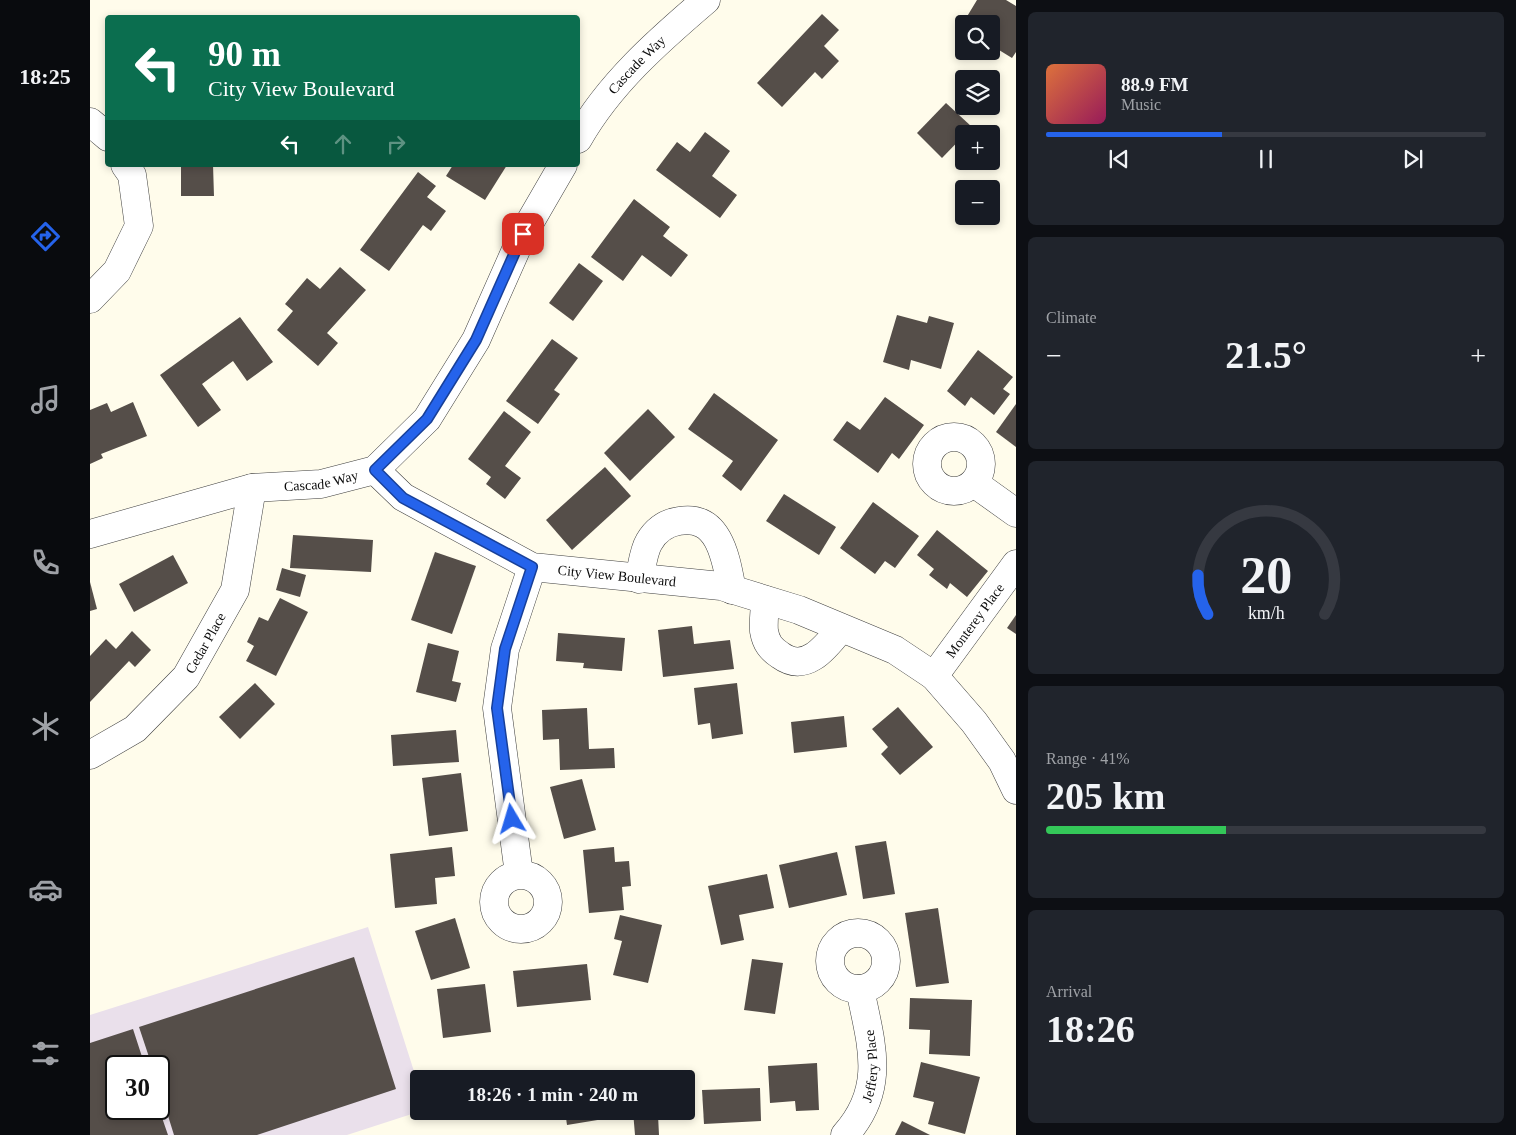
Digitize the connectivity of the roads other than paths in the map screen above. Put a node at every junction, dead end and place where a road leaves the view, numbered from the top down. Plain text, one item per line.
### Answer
1 (706, 0) edge
2 (90, 122) edge
3 (105, 134) edge
4 (580, 135) edge
5 (126, 167) edge
6 (562, 167) edge
7 (90, 299) edge
8 (375, 470) junction
9 (974, 482) dead end
10 (252, 488) junction
11 (1016, 513) edge
12 (90, 534) edge
13 (1016, 564) edge
14 (532, 567) junction
15 (638, 579) junction
16 (732, 590) junction
17 (765, 600) junction
18 (841, 628) junction
19 (934, 676) junction
20 (90, 755) edge
21 (1016, 790) edge
22 (519, 874) dead end
23 (860, 989) dead end
24 (845, 1135) edge

1 - 4 street, Cascade Way
2 - 3 street
5 - 7 street
6 - 8 street, Cascade Way
8 - 10 street, Cascade Way
8 - 14 street, City View Boulevard
9 - 11 street
10 - 12 street, Cascade Way
10 - 20 street, Cedar Place
13 - 19 street, Monterey Place
14 - 15 street, City View Boulevard
14 - 22 street
15 - 16 street, City View Boulevard
15 - 16 street
16 - 17 street, City View Boulevard
17 - 18 street, City View Boulevard
17 - 18 street
18 - 19 street, City View Boulevard
19 - 21 street, City View Boulevard
23 - 24 street, Jeffery Place

